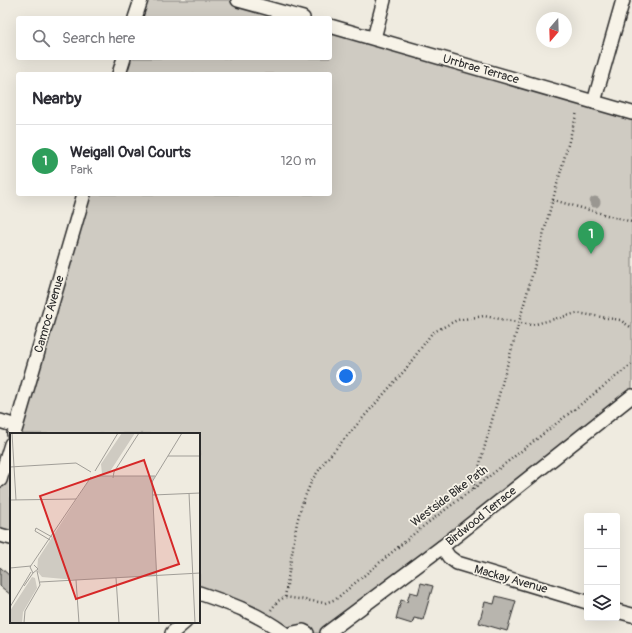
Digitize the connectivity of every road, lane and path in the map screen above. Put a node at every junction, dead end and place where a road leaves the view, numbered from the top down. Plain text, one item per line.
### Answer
1 (141, 0) edge
2 (238, 0) edge
3 (384, 0) edge
4 (623, 0) edge
5 (136, 16) edge
6 (295, 16) edge
7 (332, 27) edge
8 (374, 38) junction
9 (123, 60) edge
10 (120, 72) edge
11 (594, 102) junction
12 (577, 112) dead end
13 (632, 113) edge
14 (83, 196) edge
15 (553, 200) junction
16 (632, 222) edge
17 (518, 321) junction
18 (632, 328) edge
19 (632, 364) edge
20 (632, 396) edge
21 (0, 421) edge
22 (15, 430) edge
23 (10, 447) edge
24 (0, 480) edge
25 (473, 490) junction
26 (0, 535) edge
27 (10, 538) edge
28 (442, 547) junction
29 (200, 594) edge
30 (285, 597) junction
31 (584, 601) edge
32 (270, 611) dead end
33 (620, 611) edge
34 (632, 615) edge
35 (184, 623) edge
36 (172, 633) edge
37 (284, 633) edge
38 (293, 633) edge
39 (307, 633) edge
40 (327, 633) edge

1 - 5 street
2 - 6 street
3 - 8 street
4 - 11 street
7 - 8 street, Urrbrae Terrace
8 - 11 street, Urrbrae Terrace
9 - 10 street
11 - 13 street, Urrbrae Terrace
12 - 15 path
14 - 22 street, Camroc Avenue
15 - 16 path
15 - 17 path
17 - 18 path
17 - 25 path
17 - 30 path
19 - 25 path, Westside Bike Path
20 - 28 street, Birdwood Terrace
21 - 22 street
23 - 24 street
25 - 30 path, Westside Bike Path
26 - 27 street
28 - 31 street, Mackay Avenue
28 - 40 street, Birdwood Terrace
29 - 37 street
30 - 32 path
33 - 34 street
35 - 36 street
38 - 39 street

